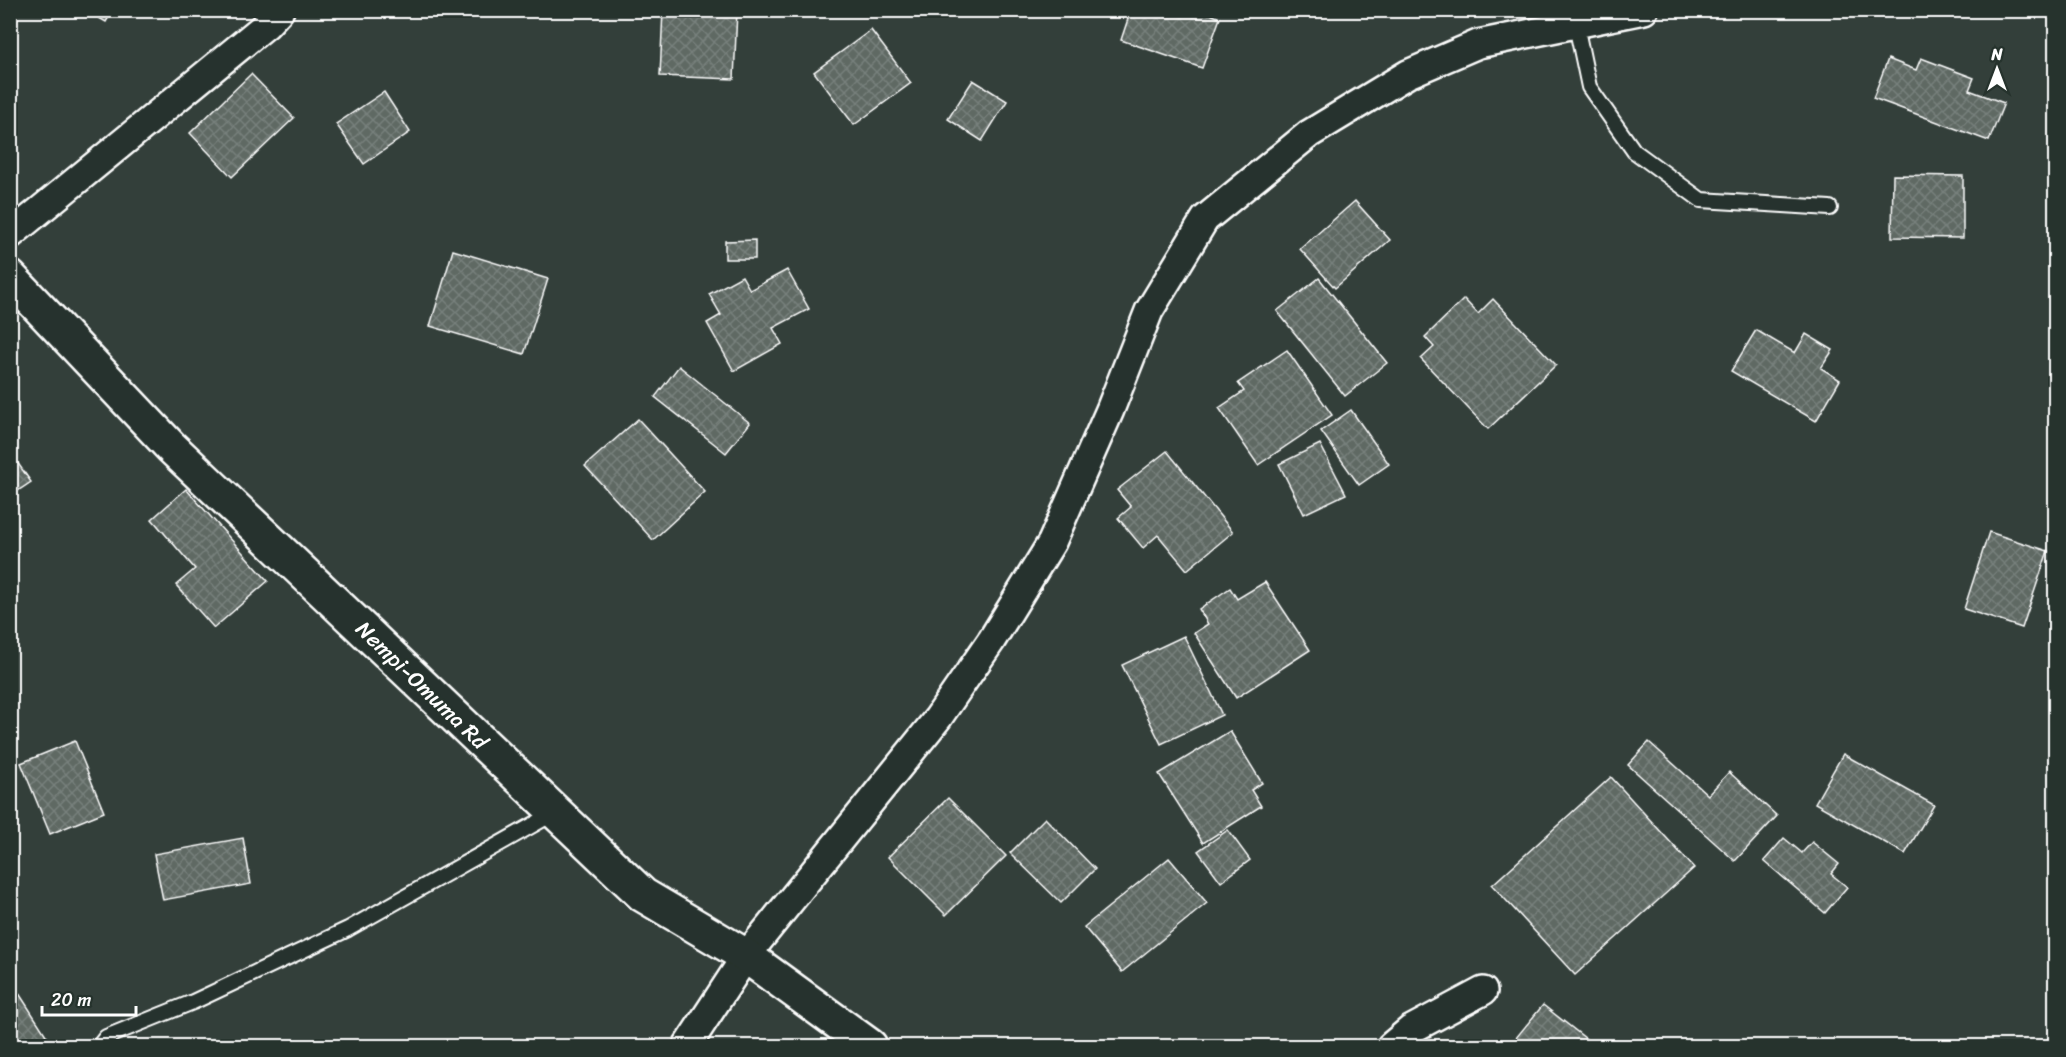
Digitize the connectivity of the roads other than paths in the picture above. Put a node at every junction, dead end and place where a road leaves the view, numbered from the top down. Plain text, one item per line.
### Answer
1 (280, 10) edge
2 (1644, 10) edge
3 (1576, 25) junction
4 (1830, 208) dead end
5 (10, 235) edge
6 (10, 277) edge
7 (556, 812) junction
8 (746, 956) junction
9 (1483, 991) dead end
10 (99, 1047) edge
11 (687, 1047) edge
12 (870, 1047) edge
13 (1391, 1047) edge

1 - 5 street
2 - 3 street
3 - 4 lane
3 - 8 street
6 - 7 street, Nempi-Omuma Rd
7 - 8 street, Nempi-Omuma Rd
7 - 10 lane
8 - 11 street
8 - 12 street, Nempi-Omuma Rd
9 - 13 street

